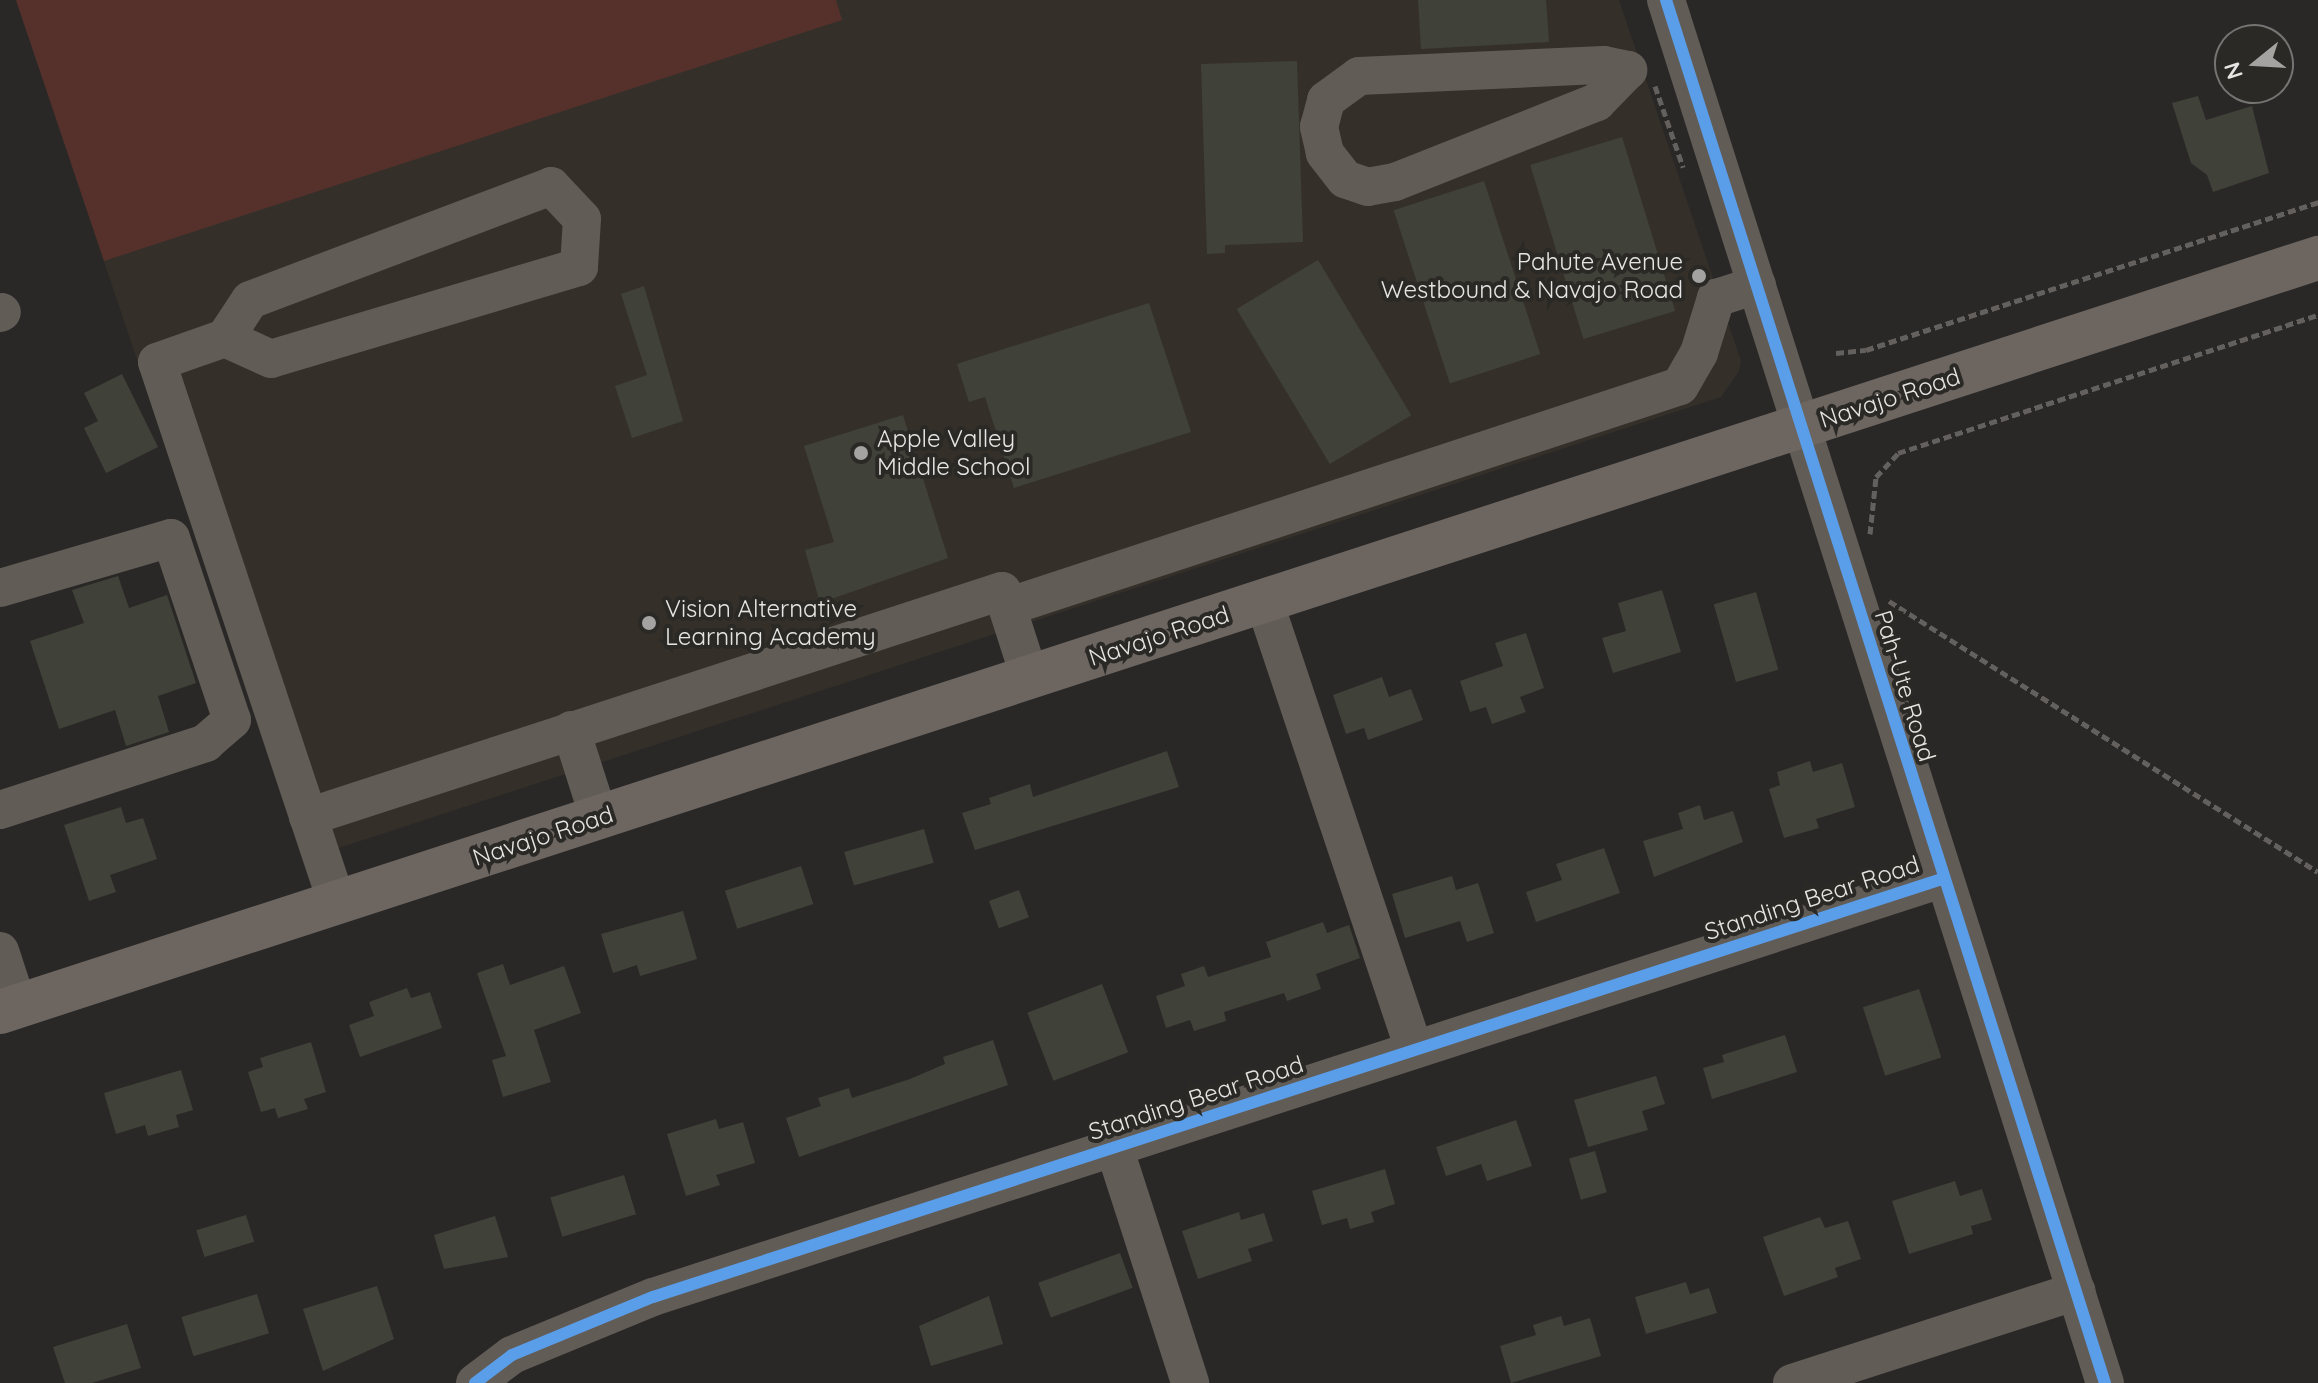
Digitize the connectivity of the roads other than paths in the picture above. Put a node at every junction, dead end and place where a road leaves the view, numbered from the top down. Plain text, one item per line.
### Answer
1 (1666, 0) edge
2 (1682, 49) junction
3 (1628, 70) junction
4 (2318, 258) edge
5 (1757, 285) junction
6 (225, 338) junction
7 (1802, 427) junction
8 (0, 588) edge
9 (1264, 601) junction
10 (1007, 607) junction
11 (1030, 678) junction
12 (571, 730) junction
13 (0, 810) edge
14 (308, 817) junction
15 (599, 818) junction
16 (1942, 879) junction
17 (337, 903) junction
18 (0, 951) edge
19 (9, 1009) edge
20 (1414, 1050) junction
21 (1114, 1147) junction
22 (2076, 1291) junction
23 (475, 1383) edge
24 (1190, 1383) edge
25 (1792, 1383) edge
26 (2105, 1383) edge

1 - 2 street, Pah-Ute Road
2 - 3 street
2 - 5 street, Pah-Ute Road
3 - 3 street
4 - 7 main road, Navajo Road
5 - 7 street, Pah-Ute Road
5 - 10 street
6 - 6 street
6 - 14 street
7 - 9 main road, Navajo Road
7 - 16 street, Pah-Ute Road
8 - 13 street
9 - 11 main road, Navajo Road
9 - 20 street
10 - 11 street
10 - 12 street
11 - 15 main road, Navajo Road
12 - 14 street
12 - 15 street
14 - 17 street
15 - 17 main road, Navajo Road
16 - 20 street, Standing Bear Road
16 - 22 street, Pah-Ute Road
17 - 19 main road, Navajo Road
18 - 19 street
20 - 21 street, Standing Bear Road
21 - 23 street, Standing Bear Road
21 - 24 street
22 - 25 street
22 - 26 street, Pah-Ute Road

